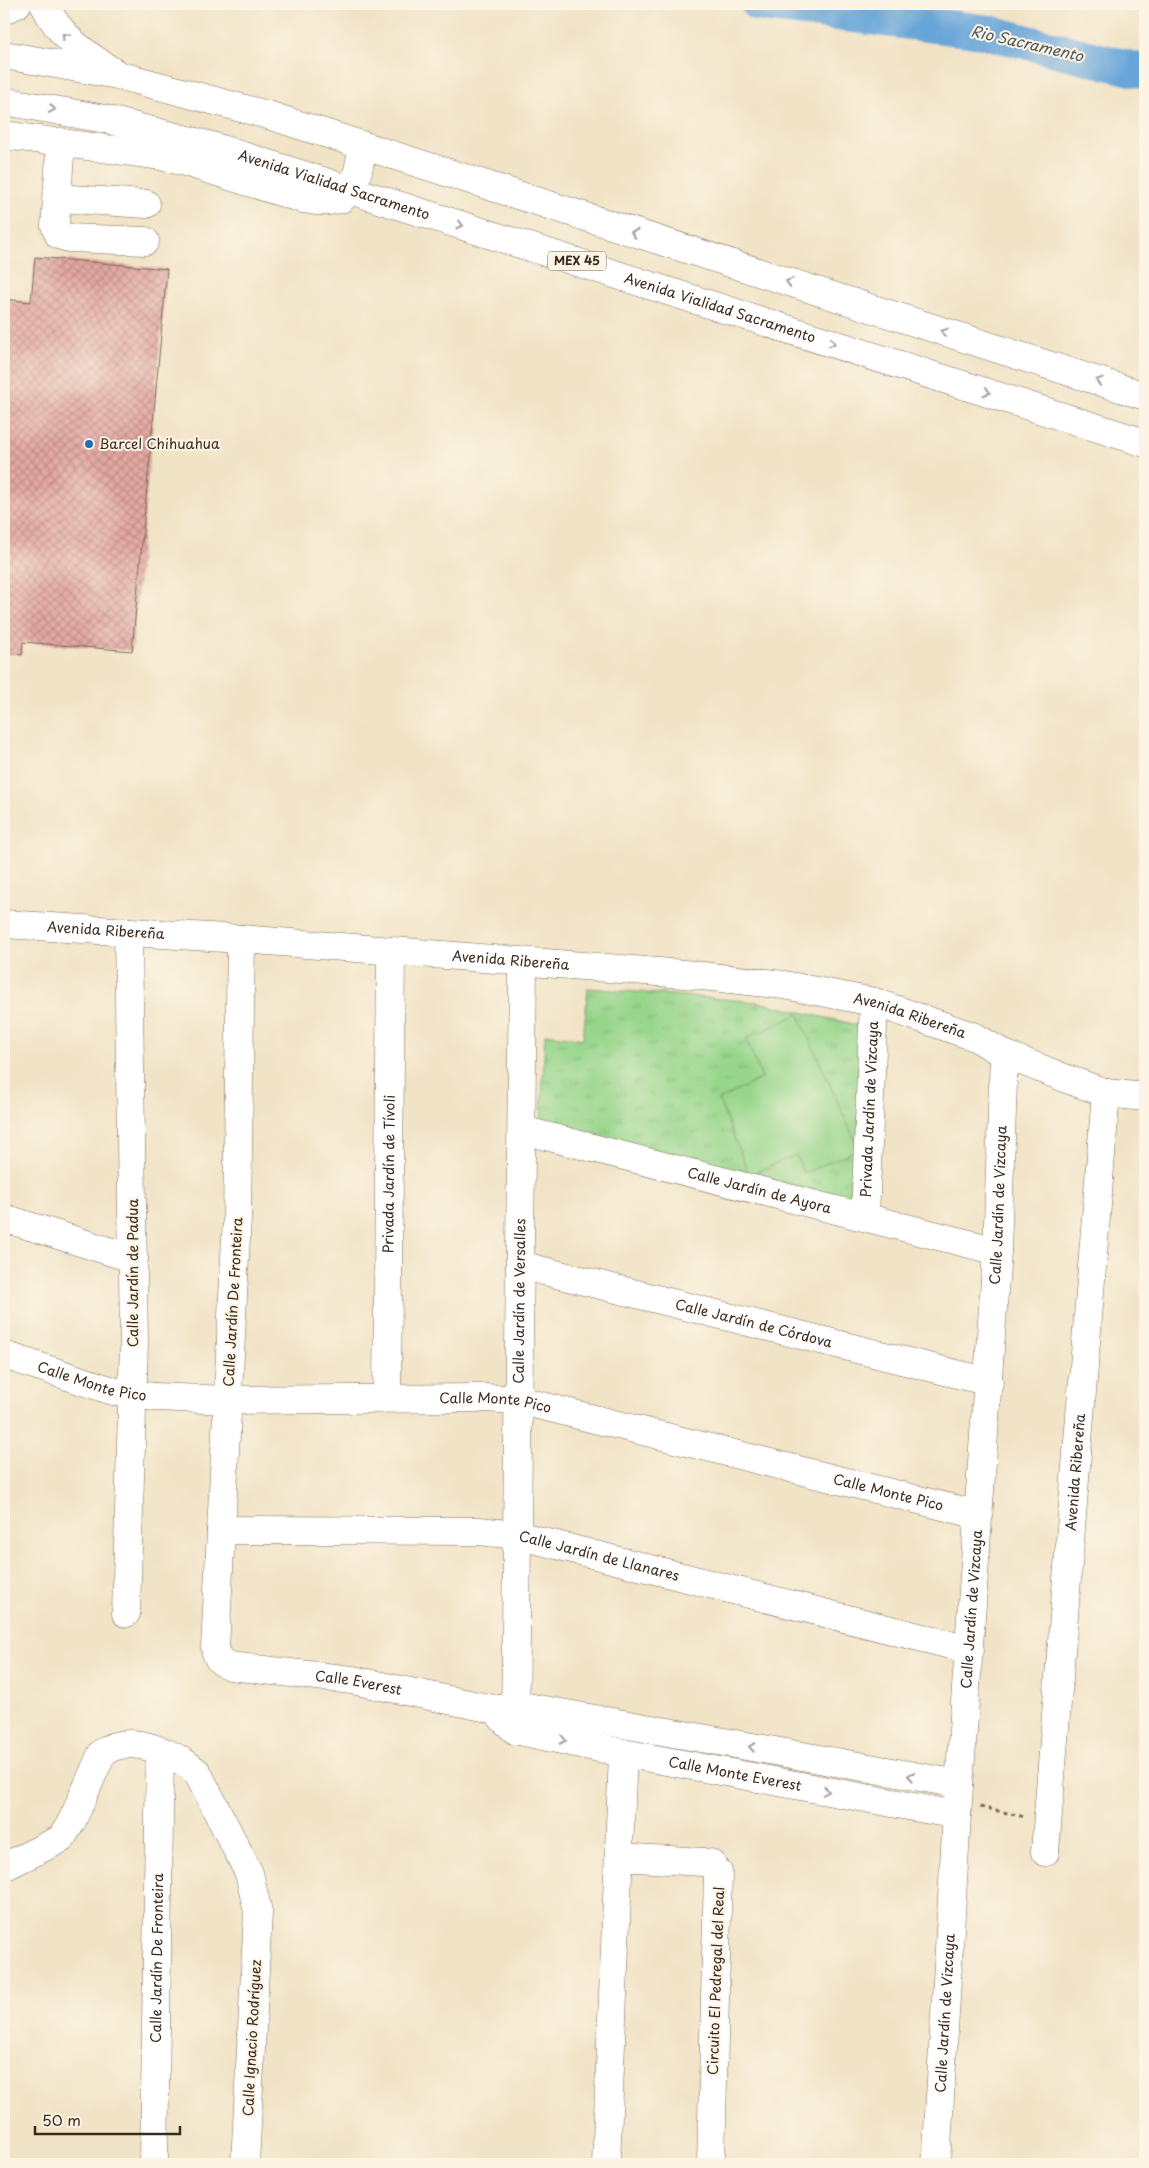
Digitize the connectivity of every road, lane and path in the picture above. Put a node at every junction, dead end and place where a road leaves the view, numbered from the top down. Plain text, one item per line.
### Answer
1 (17, 4) edge
2 (44, 4) edge
3 (4, 10) edge
4 (4, 55) edge
5 (118, 75) junction
6 (4, 101) edge
7 (4, 135) edge
8 (61, 142) junction
9 (363, 147) junction
10 (187, 151) junction
11 (352, 190) junction
12 (56, 198) junction
13 (146, 204) dead end
14 (146, 241) dead end
15 (1145, 396) edge
16 (1145, 443) edge
17 (4, 924) edge
18 (128, 932) junction
19 (241, 939) junction
20 (391, 951) junction
21 (523, 962) junction
22 (874, 1002) junction
23 (1004, 1054) junction
24 (1106, 1093) junction
25 (1145, 1097) edge
26 (522, 1130) junction
27 (864, 1217) junction
28 (4, 1218) edge
29 (998, 1251) junction
30 (134, 1259) junction
31 (520, 1265) junction
32 (4, 1355) edge
33 (989, 1382) junction
34 (133, 1394) junction
35 (387, 1398) junction
36 (228, 1400) junction
37 (518, 1400) junction
38 (979, 1515) junction
39 (222, 1530) junction
40 (517, 1534) junction
41 (126, 1613) dead end
42 (970, 1650) junction
43 (221, 1662) joint
44 (508, 1715) junction
45 (160, 1751) junction
46 (623, 1753) junction
47 (959, 1800) junction
48 (1048, 1822) junction
49 (1045, 1852) dead end
50 (619, 1857) junction
51 (4, 1867) edge
52 (154, 2164) edge
53 (245, 2164) edge
54 (606, 2164) edge
55 (711, 2164) edge
56 (936, 2164) edge

1 - 3 main road
5 -> 2 main road
4 - 5 main road
5 - 9 main road
6 -> 10 main road, Avenida Vialidad Sacramento / MEX 45
7 - 8 main road
8 - 10 main road
8 - 12 main road
9 - 11 main road
15 -> 9 main road
10 - 11 main road, Avenida Vialidad Sacramento / MEX 45
11 -> 16 main road, Avenida Vialidad Sacramento / MEX 45
12 - 13 main road
12 - 14 main road
17 - 18 main road, Avenida Ribereña
18 - 19 main road, Avenida Ribereña
18 - 30 main road, Calle Jardín de Padua
19 - 20 main road, Avenida Ribereña
19 - 36 main road, Calle Jardín De Fronteira
20 - 21 main road, Avenida Ribereña
20 - 35 main road, Privada Jardín de Tívoli
21 - 22 main road, Avenida Ribereña
21 - 26 main road, Calle Jardín de Versalles
22 - 23 main road, Avenida Ribereña
22 - 27 main road, Privada Jardín de Vizcaya
23 - 24 main road, Avenida Ribereña
23 - 29 main road, Calle Jardín de Vizcaya
24 - 25 main road, Avenida Ribereña
24 - 48 main road, Avenida Ribereña
26 - 27 main road, Calle Jardín de Ayora
26 - 31 main road, Calle Jardín de Versalles
27 - 29 main road, Calle Jardín de Ayora
28 - 30 main road
29 - 33 main road, Calle Jardín de Vizcaya
30 - 34 main road, Calle Jardín de Padua
31 - 33 main road, Calle Jardín de Córdova
31 - 37 main road, Calle Jardín de Versalles
32 - 34 main road, Calle Monte Pico
33 - 38 main road, Calle Jardín de Vizcaya
34 - 36 main road, Calle Monte Pico
34 - 41 main road, Calle Jardín de Padua
35 - 36 main road, Calle Monte Pico
35 - 37 main road, Calle Monte Pico
36 - 39 main road, Calle Jardín De Fronteira
37 - 38 main road, Calle Monte Pico
37 - 40 main road, Calle Jardín de Versalles
38 - 42 main road, Calle Jardín de Vizcaya
39 - 40 main road, Calle Jardín de Llanares
39 - 43 main road, Calle Jardín De Fronteira
40 - 42 main road, Calle Jardín de Llanares
40 - 44 main road, Calle Jardín de Versalles
42 - 47 main road, Calle Jardín de Vizcaya
43 - 44 main road, Calle Everest
44 -> 46 main road, Calle Monte Everest
47 -> 44 main road, Calle Monte Everest
45 - 51 main road, Calle Ignacio Rodríguez
45 - 52 main road, Calle Jardín De Fronteira
45 - 53 main road, Calle Ignacio Rodríguez
46 -> 47 main road, Calle Monte Everest
46 - 50 main road
47 - 48 path
47 - 56 main road, Calle Jardín de Vizcaya
48 - 49 main road, Avenida Ribereña
50 - 54 main road
50 - 55 main road, Circuito El Pedregal del Real

